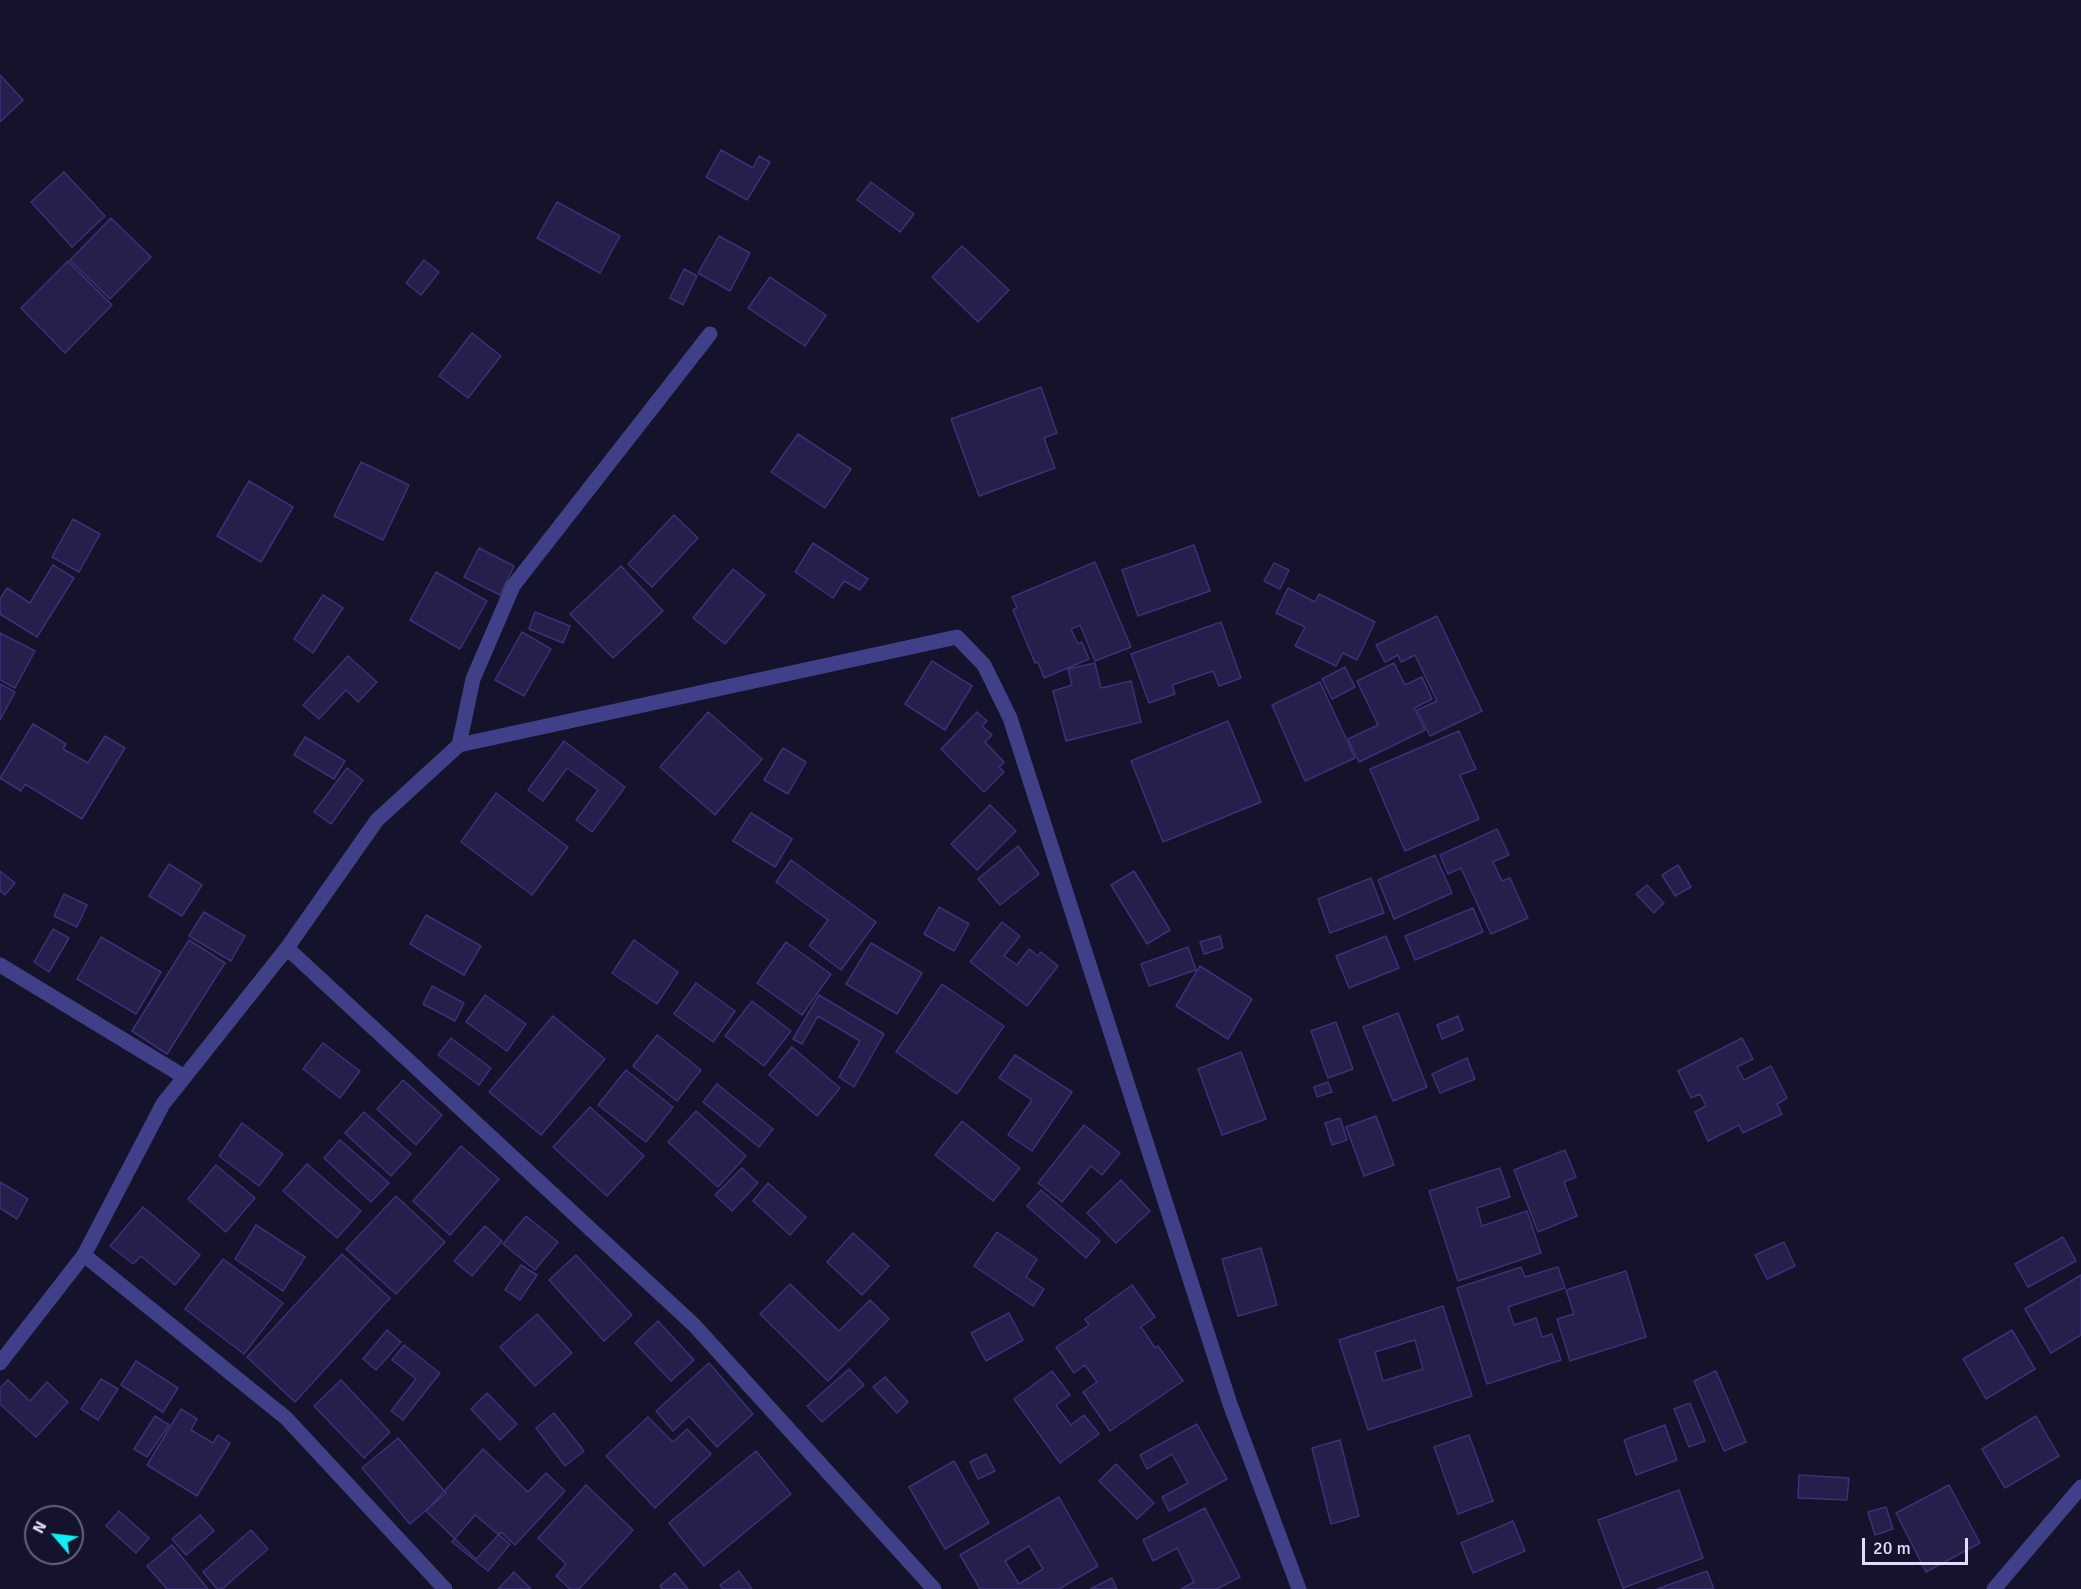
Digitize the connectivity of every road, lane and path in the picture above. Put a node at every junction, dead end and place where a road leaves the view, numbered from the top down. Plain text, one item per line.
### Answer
1 (710, 334) dead end
2 (459, 745) junction
3 (287, 948) junction
4 (0, 965) edge
5 (183, 1076) junction
6 (84, 1255) junction
7 (0, 1363) edge
8 (2081, 1487) edge
9 (445, 1589) edge
10 (934, 1589) edge
11 (1299, 1589) edge
12 (1994, 1589) edge

1 - 2 street
2 - 3 street
2 - 11 street
3 - 5 street
3 - 10 street
4 - 5 street
5 - 6 street
6 - 7 street
6 - 9 street
8 - 12 street

